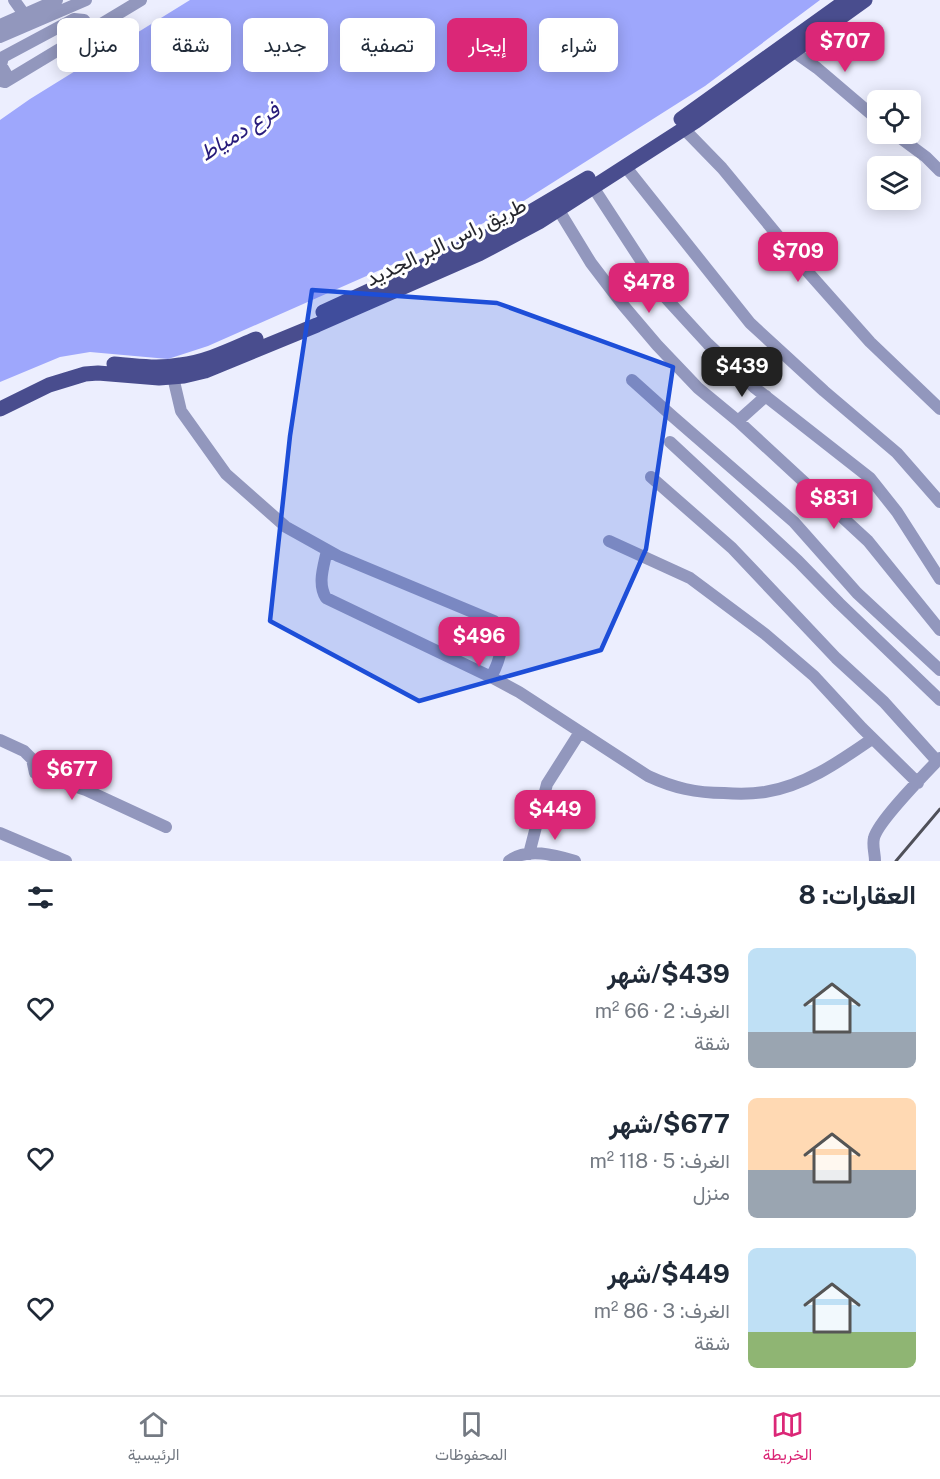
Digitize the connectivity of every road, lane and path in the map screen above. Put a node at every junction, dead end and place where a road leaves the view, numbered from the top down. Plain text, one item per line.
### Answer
1 (14, 0) edge
2 (57, 0) edge
3 (86, 0) edge
4 (141, 0) edge
5 (847, 0) edge
6 (865, 0) edge
7 (24, 14) junction
8 (111, 18) edge
9 (0, 25) edge
10 (57, 28) edge
11 (0, 37) edge
12 (57, 50) edge
13 (793, 51) junction
14 (5, 80) edge
15 (867, 111) edge
16 (684, 129) junction
17 (908, 144) edge
18 (626, 166) junction
19 (940, 171) edge
20 (592, 187) junction
21 (558, 209) junction
22 (315, 320) junction
23 (173, 377) junction
24 (632, 380) dead end
25 (766, 396) junction
26 (0, 399) edge
27 (0, 409) edge
28 (940, 409) edge
29 (738, 422) junction
30 (670, 442) dead end
31 (651, 477) dead end
32 (940, 502) edge
33 (609, 541) dead end
34 (327, 550) junction
35 (940, 579) edge
36 (940, 630) edge
37 (940, 670) edge
38 (491, 678) junction
39 (940, 700) edge
40 (580, 732) junction
41 (872, 739) junction
42 (0, 740) edge
43 (939, 760) edge
44 (918, 783) junction
45 (166, 827) dead end
46 (0, 833) edge
47 (529, 854) junction
48 (66, 861) edge
49 (509, 861) edge
50 (575, 861) edge
51 (875, 861) edge

1 - 7 street
2 - 7 street
3 - 11 street
4 - 8 street
5 - 22 main road, طريق راس البر الجديد
6 - 13 main road, طريق راس البر الجديد
7 - 9 street
10 - 14 street
12 - 14 street
13 - 15 street
13 - 16 main road, طريق راس البر الجديد
16 - 18 main road, طريق راس البر الجديد
16 - 28 street
17 - 19 street
18 - 20 main road, طريق راس البر الجديد
18 - 32 street
20 - 21 main road, طريق راس البر الجديد
20 - 25 street
21 - 22 main road, طريق راس البر الجديد
21 - 29 street
22 - 23 main road, طريق راس البر الجديد
22 - 26 main road, طريق راس البر الجديد
23 - 27 main road, طريق راس البر الجديد
23 - 34 street
24 - 37 street
25 - 29 street
25 - 35 street
29 - 36 street
30 - 39 street
31 - 43 street
33 - 41 street
34 - 38 street
34 - 38 street
38 - 40 street
40 - 41 street
40 - 47 street
41 - 44 street
42 - 45 street
43 - 44 street
44 - 51 street
46 - 48 street
47 - 49 street
47 - 50 street

